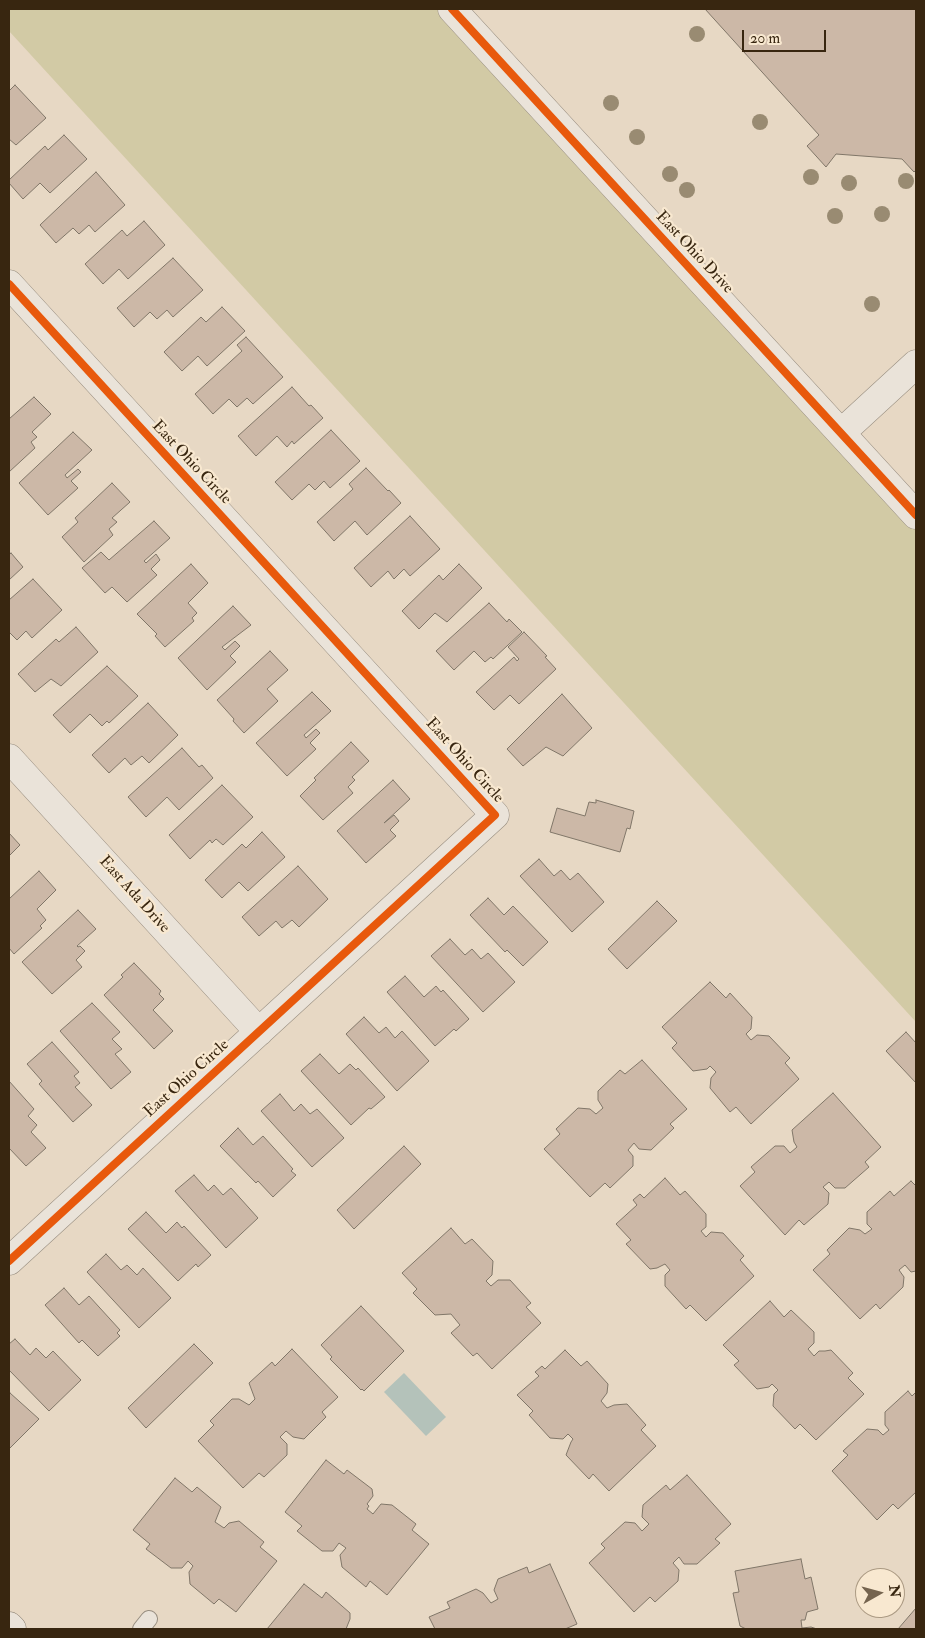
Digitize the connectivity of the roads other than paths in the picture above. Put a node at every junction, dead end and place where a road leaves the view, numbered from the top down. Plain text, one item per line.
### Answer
1 (452, 9) edge
2 (9, 284) edge
3 (916, 364) edge
4 (841, 433) junction
5 (916, 515) edge
6 (9, 758) edge
7 (259, 1032) junction
8 (9, 1261) edge
9 (9, 1626) edge
10 (12, 1629) edge

1 - 4 street, East Ohio Drive
2 - 7 street, East Ohio Circle
3 - 4 street
4 - 5 street, East Ohio Drive
6 - 7 street, East Ada Drive
7 - 8 street, East Ohio Circle
9 - 10 street

